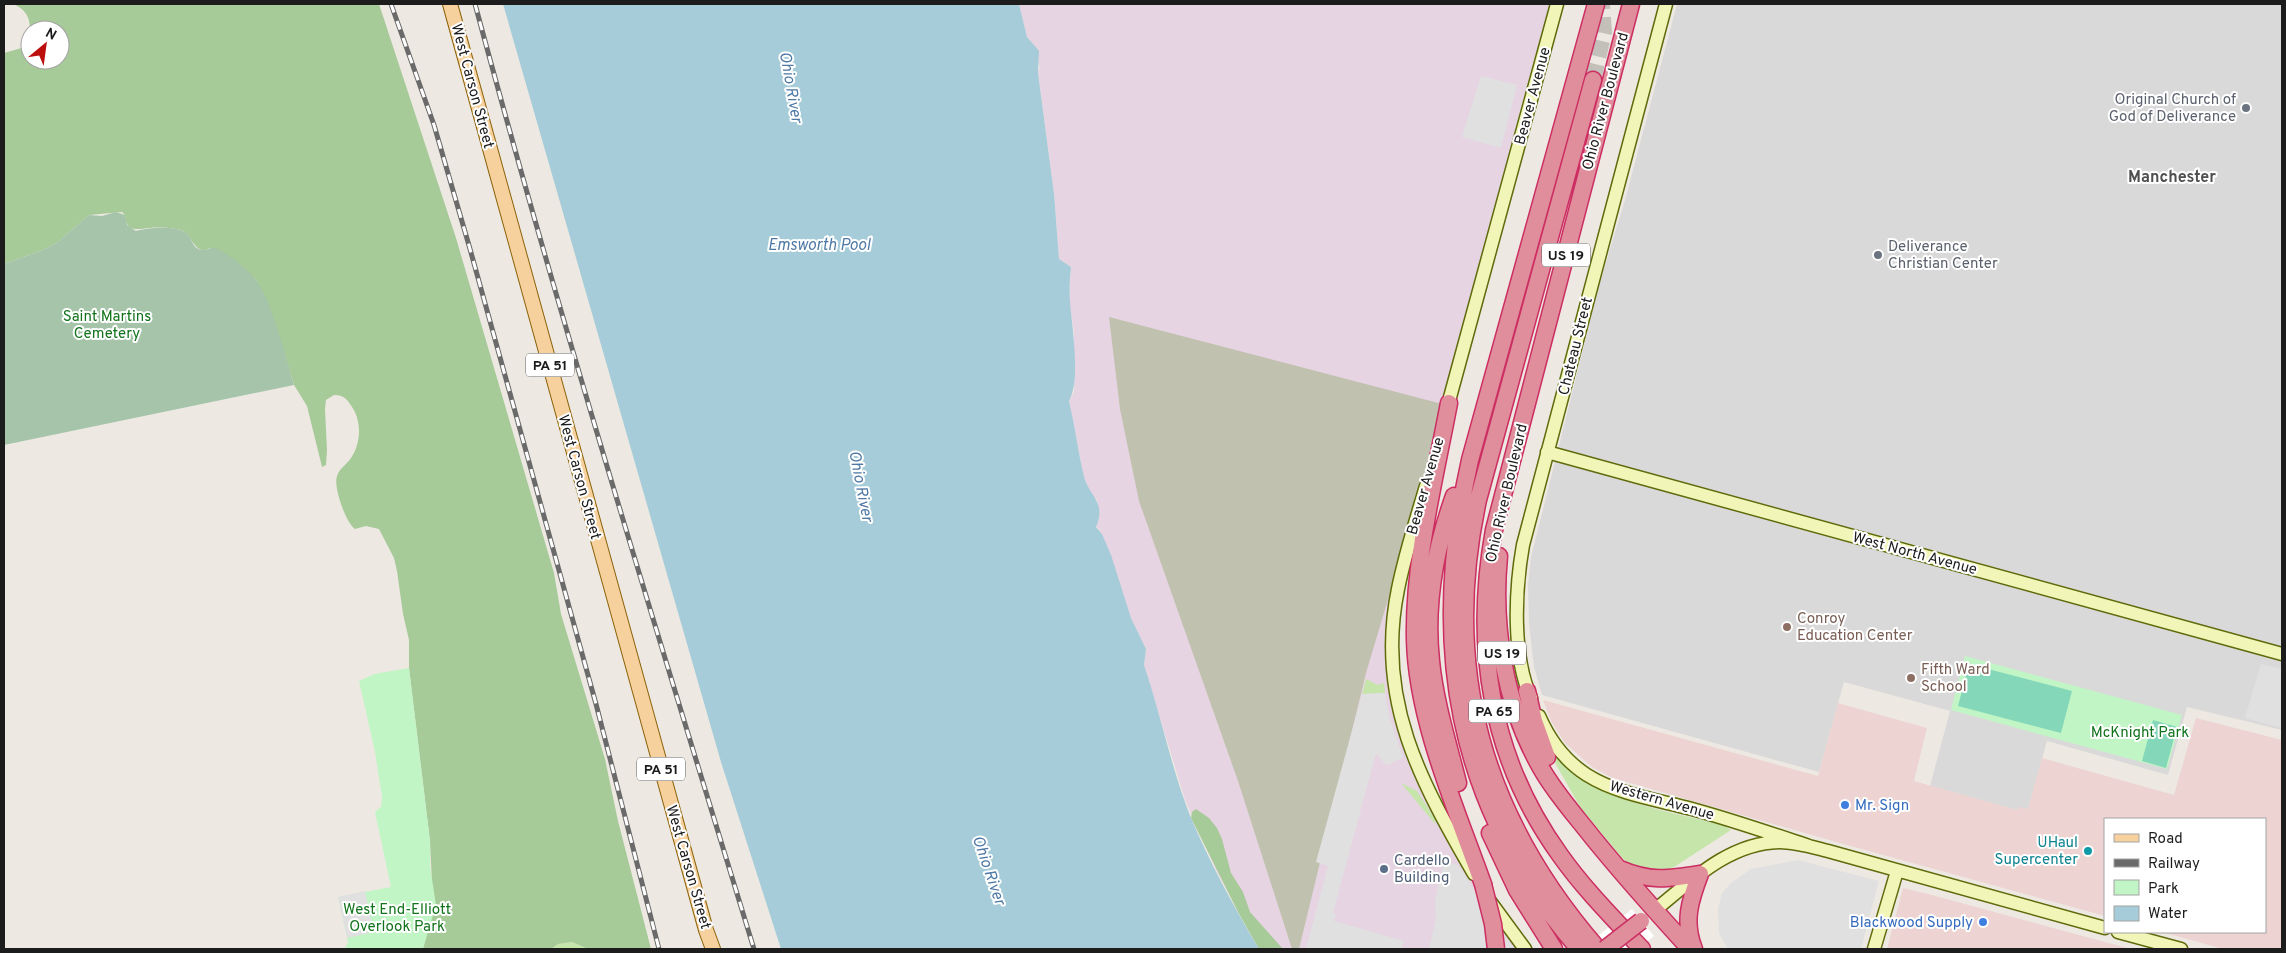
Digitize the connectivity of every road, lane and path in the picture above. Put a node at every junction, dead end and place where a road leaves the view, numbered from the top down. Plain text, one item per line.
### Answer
1 (450, 4) edge
2 (1557, 4) edge
3 (1596, 4) edge
4 (1631, 4) edge
5 (1666, 4) edge
6 (1593, 80) tunnel mouth
7 (1449, 403) junction
8 (1478, 428) junction
9 (1547, 452) junction
10 (1514, 454) junction
11 (2282, 654) edge
12 (1528, 691) junction
13 (1479, 780) junction
14 (1455, 792) junction
15 (1588, 831) junction
16 (1809, 846) junction
17 (1618, 868) junction
18 (1897, 871) junction
19 (1700, 874) junction
20 (1655, 910) junction
21 (2104, 928) edge
22 (2122, 933) edge
23 (713, 949) edge
24 (1496, 949) edge
25 (1525, 949) edge
26 (1554, 949) edge
27 (1579, 949) edge
28 (1598, 949) edge
29 (1605, 949) edge
30 (1642, 949) edge
31 (1690, 949) edge
32 (1694, 949) edge
33 (1874, 949) edge
34 (2181, 949) edge

1 - 23 main road, West Carson Street / PA 51
2 - 7 main road, Beaver Avenue
3 - 8 highway, US 19
4 - 10 highway, Ohio River Boulevard / US 19
5 - 9 main road, Chateau Street
6 - 28 highway
7 - 14 highway
7 - 25 main road, Beaver Avenue
8 - 13 highway, PA 65
8 - 14 highway, US 19
9 - 11 main road, West North Avenue
9 - 12 main road, Chateau Street
10 - 15 highway, US 19
10 - 30 highway, Ohio River Boulevard / PA 65
12 - 15 highway
12 - 16 main road, Western Avenue
13 - 26 highway
13 - 27 highway, PA 65
14 - 24 highway, bridge
15 - 17 highway, US 19
16 - 18 main road, Western Avenue
16 - 19 main road, Western Avenue
17 - 19 highway
17 - 20 highway, US 19
18 - 21 main road, Western Avenue
18 - 33 main road
19 - 20 main road, Western Avenue
19 - 32 highway
20 - 29 highway, bridge
20 - 31 highway
22 - 34 main road

